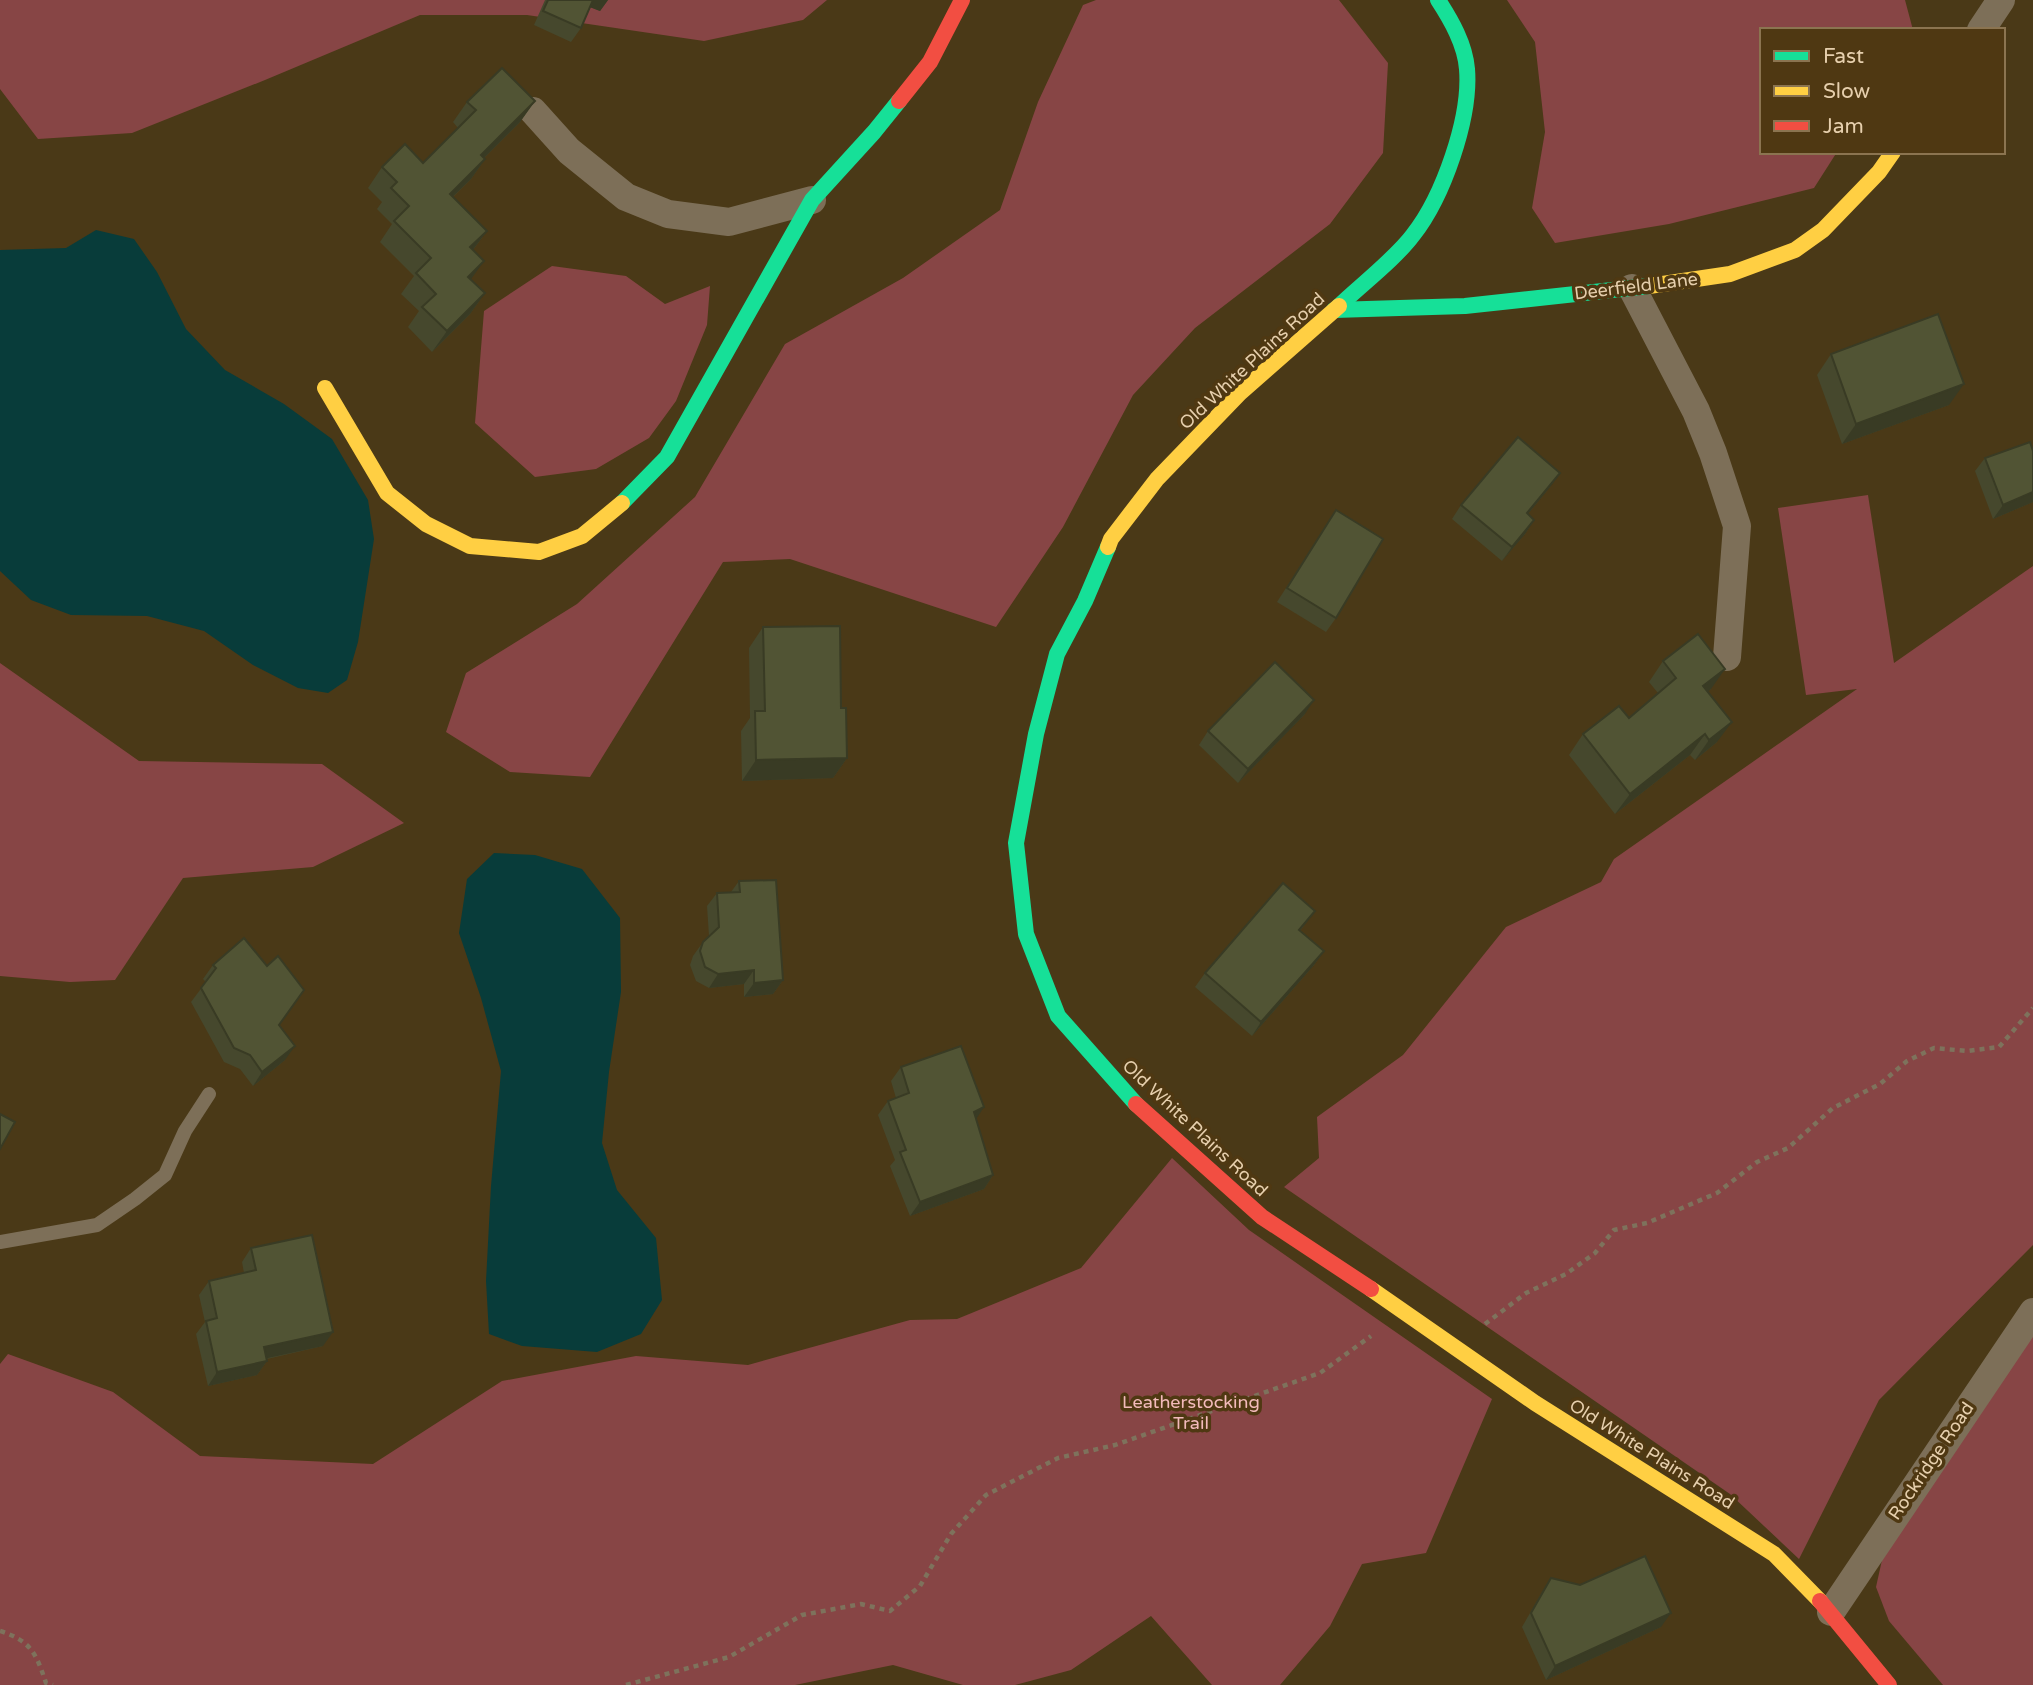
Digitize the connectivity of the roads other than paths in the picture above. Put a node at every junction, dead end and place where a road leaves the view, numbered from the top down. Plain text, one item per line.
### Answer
1 (962, 0) edge
2 (1438, 0) edge
3 (2000, 0) edge
4 (1982, 28) edge
5 (533, 111) edge
6 (1892, 154) edge
7 (812, 200) junction
8 (1632, 288) junction
9 (1334, 310) junction
10 (325, 388) dead end
11 (1727, 657) dead end
12 (209, 1094) dead end
13 (0, 1242) edge
14 (2033, 1312) edge
15 (1831, 1612) junction
16 (1887, 1684) edge

1 - 7 street
2 - 9 street, Old White Plains Road
3 - 4 street
5 - 7 street
6 - 8 street, Deerfield Lane
7 - 10 street
8 - 9 street, Deerfield Lane
8 - 11 street
9 - 15 street, Old White Plains Road
12 - 13 lane
14 - 15 street, Rockridge Road
15 - 16 street, Old White Plains Road

